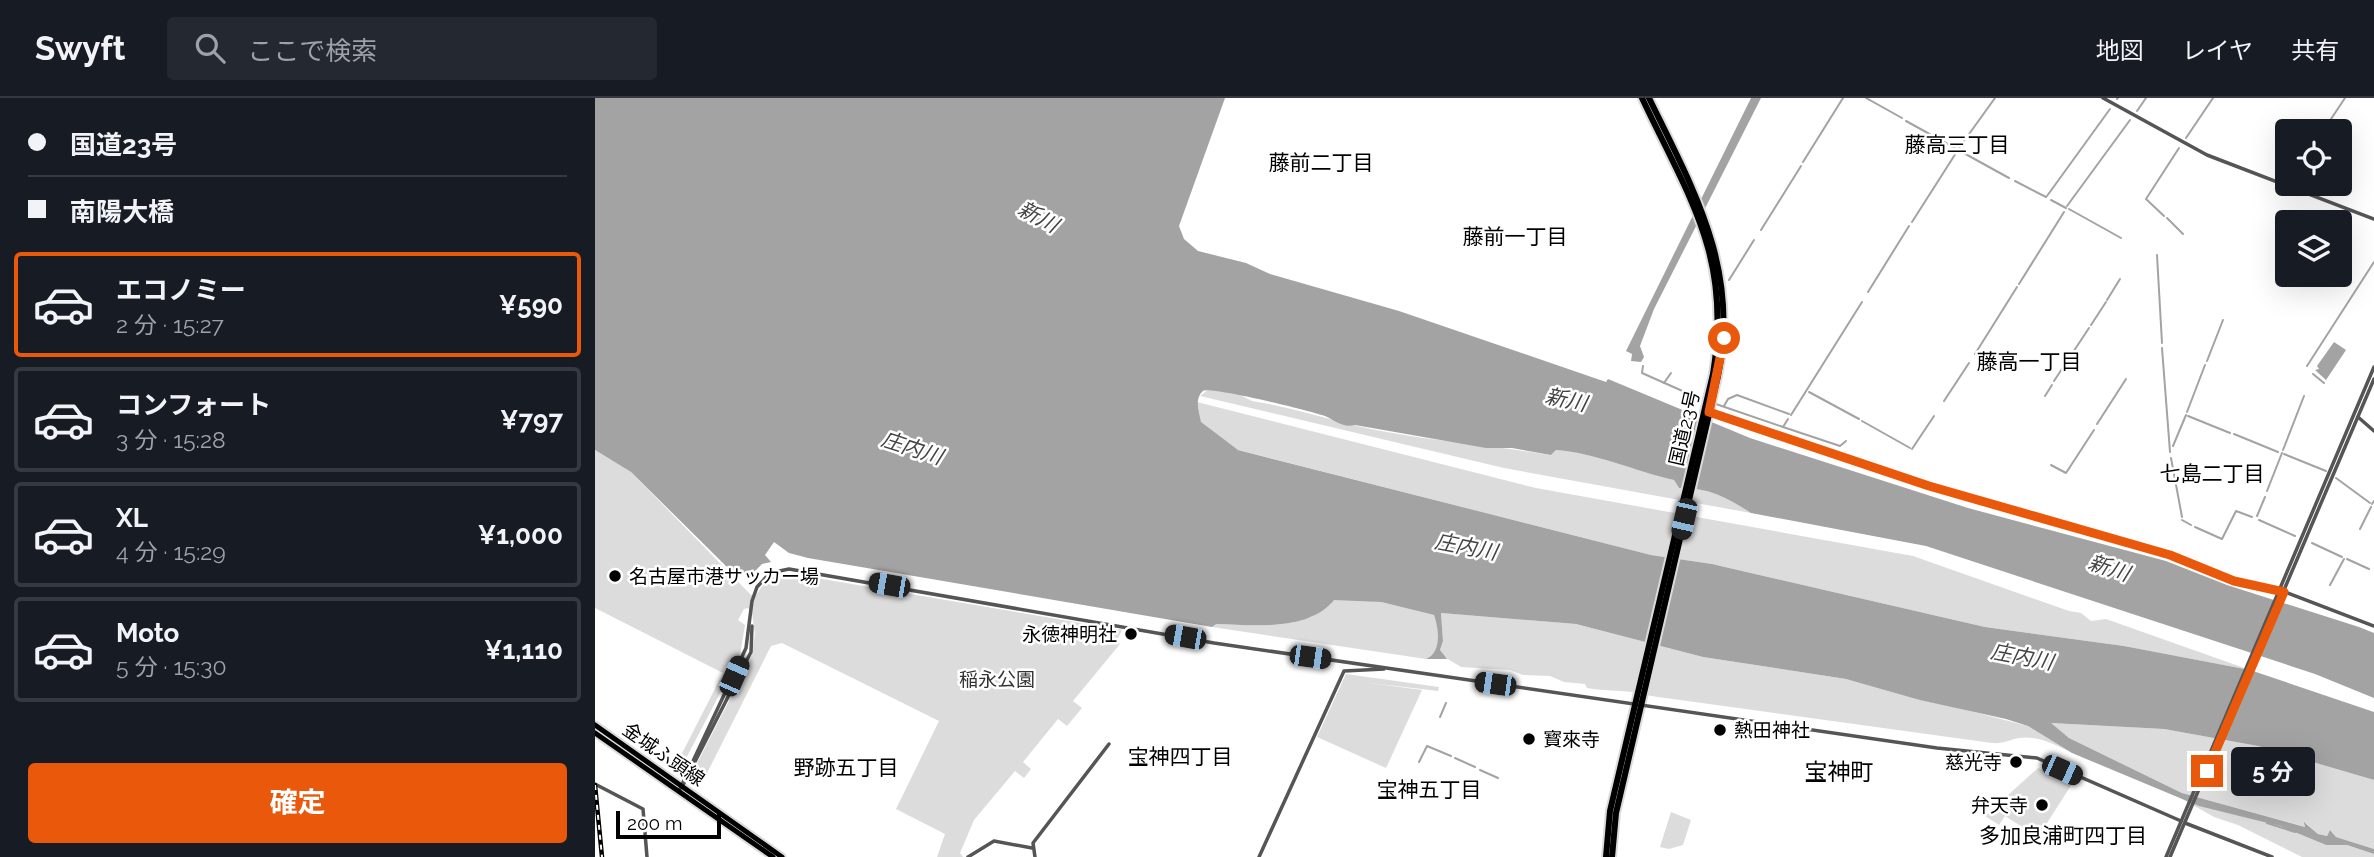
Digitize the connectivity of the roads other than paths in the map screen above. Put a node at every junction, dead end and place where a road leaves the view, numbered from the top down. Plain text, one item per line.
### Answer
1 (1642, 98) edge
2 (1651, 98) edge
3 (2103, 98) edge
4 (1694, 199) junction
5 (2374, 219) edge
6 (2374, 367) edge
7 (2374, 379) edge
8 (1707, 410) junction
9 (2356, 415) junction
10 (2374, 431) edge
11 (2282, 591) junction
12 (2374, 626) edge
13 (1386, 668) junction
14 (1638, 706) junction
15 (595, 725) edge
16 (595, 733) edge
17 (1109, 744) dead end
18 (595, 784) edge
19 (680, 787) junction
20 (1617, 798) junction
21 (2183, 822) junction
22 (1032, 848) junction
23 (647, 857) edge
24 (773, 857) edge
25 (782, 857) edge
26 (968, 857) edge
27 (1035, 857) edge
28 (1259, 857) edge
29 (1606, 857) edge
30 (1612, 857) edge
31 (2168, 857) edge
32 (2272, 857) edge

1 - 4 highway, 国道23号
2 - 4 highway, 国道23号
3 - 5 street
4 - 8 highway, 国道23号
6 - 9 street
7 - 9 street
8 - 11 street
8 - 14 highway, 国道23号
9 - 10 street
9 - 11 street
11 - 12 street
11 - 21 street
13 - 14 street
13 - 19 street
13 - 28 street
14 - 20 highway, 国道23号
14 - 21 street
15 - 19 main road, 金城ふ頭線
16 - 19 main road, 金城ふ頭線
17 - 22 street
18 - 23 street
19 - 24 main road, 金城ふ頭線
19 - 25 main road, 金城ふ頭線
20 - 29 highway, 国道23号
20 - 30 highway, 国道23号
21 - 31 street
21 - 32 street
22 - 26 street
22 - 27 street

